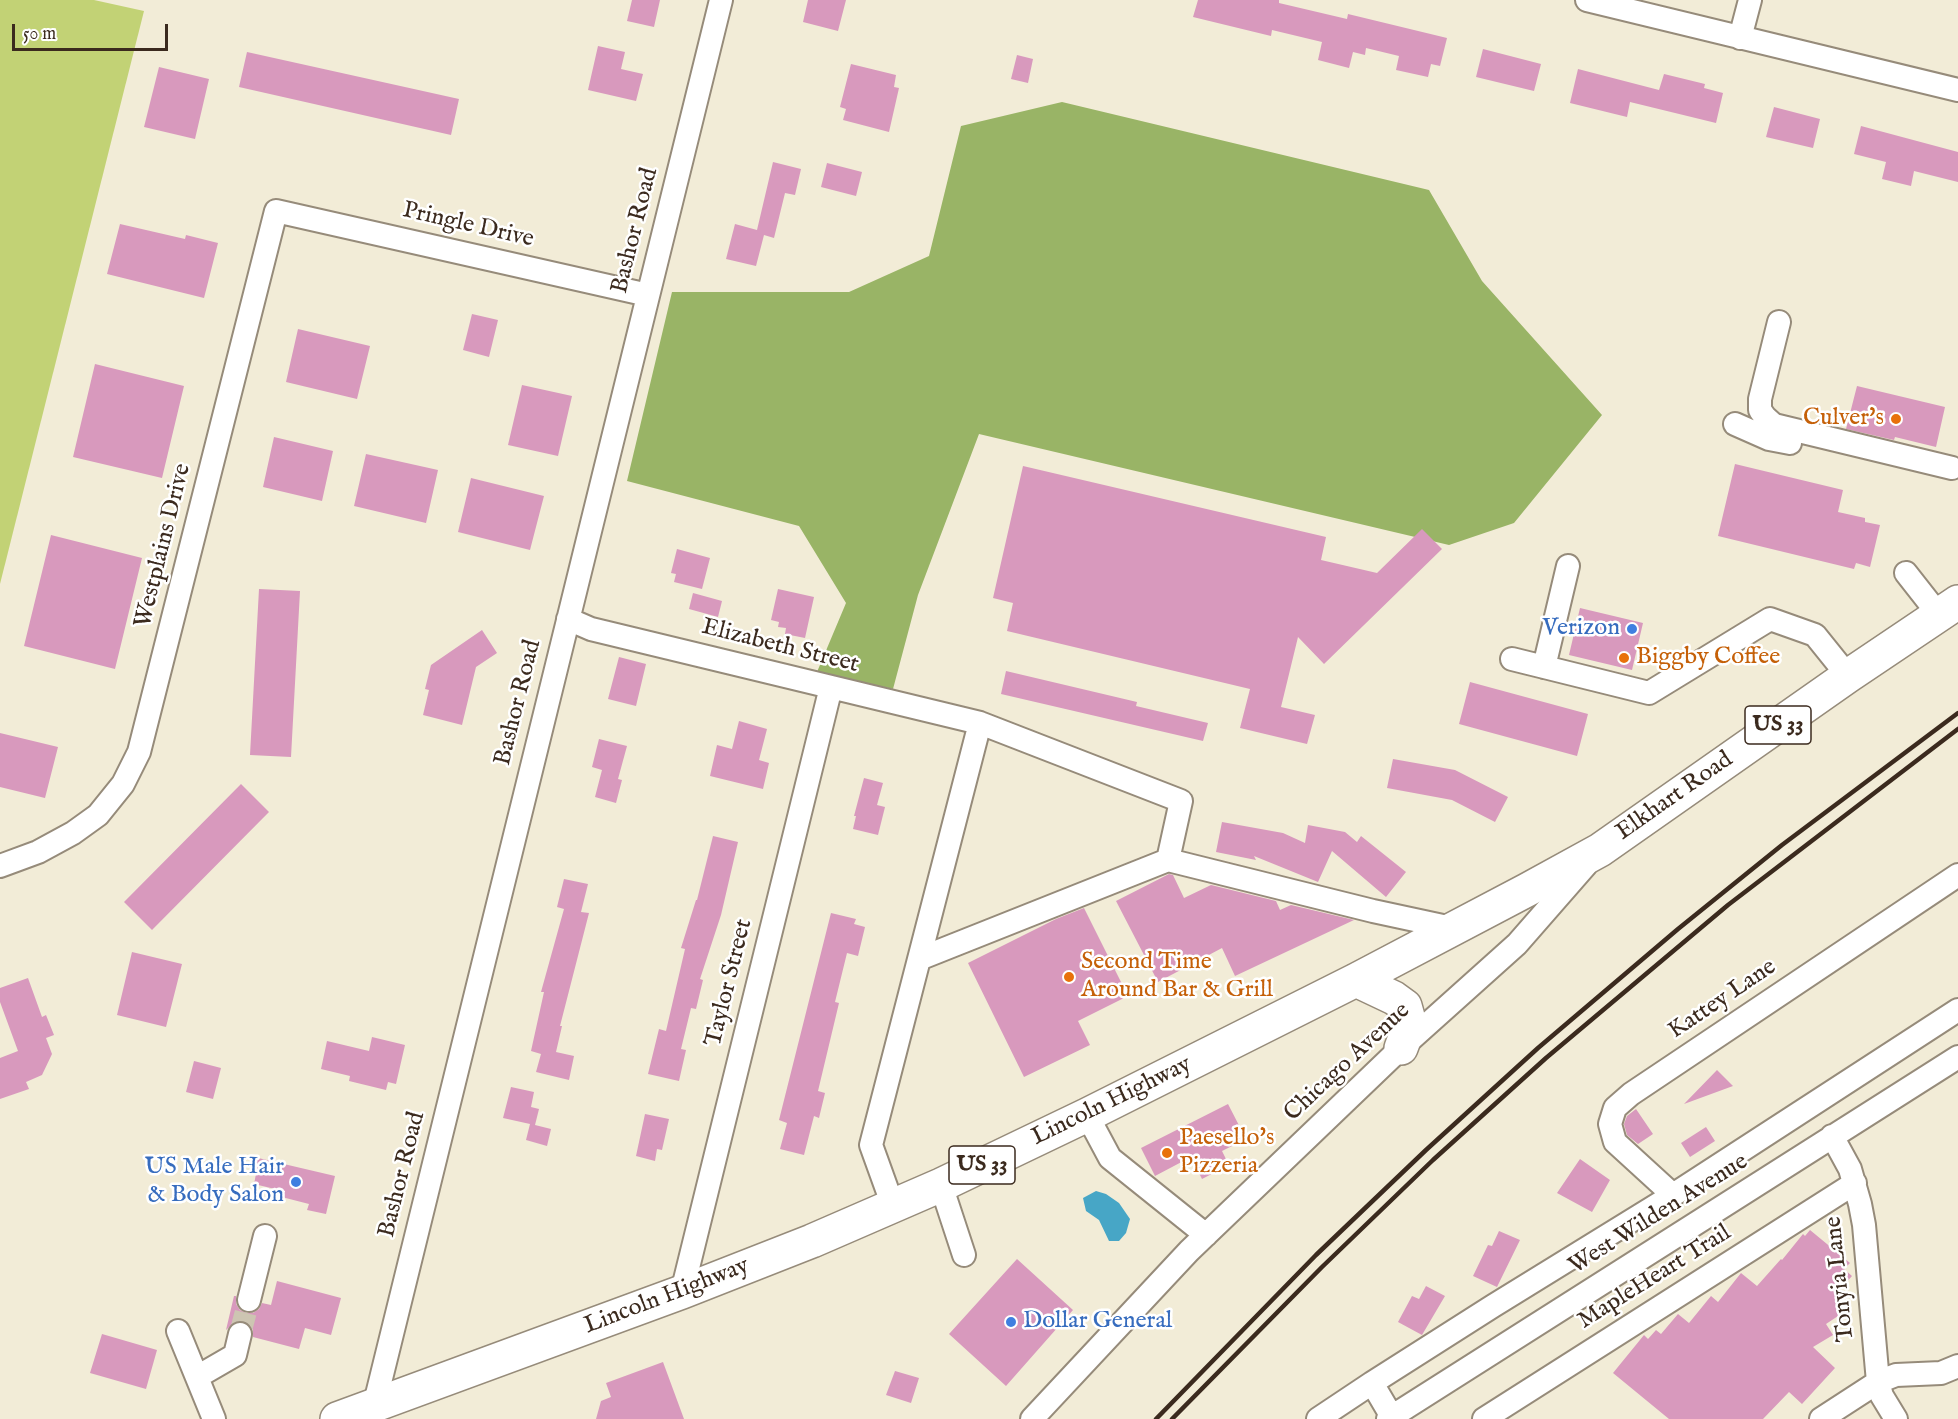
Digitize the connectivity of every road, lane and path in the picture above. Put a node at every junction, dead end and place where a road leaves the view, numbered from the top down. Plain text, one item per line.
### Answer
1 (721, 0) edge
2 (1587, 0) edge
3 (1750, 0) edge
4 (1740, 38) junction
5 (1958, 90) edge
6 (276, 211) joint
7 (648, 295) junction
8 (1779, 322) dead end
9 (1735, 424) dead end
10 (1955, 466) edge
11 (1568, 566) dead end
12 (1906, 573) dead end
13 (1948, 609) edge
14 (568, 619) junction
15 (1512, 659) dead end
16 (1544, 667) junction
17 (1848, 676) junction
18 (831, 687) junction
19 (980, 723) junction
20 (1600, 850) junction
21 (1168, 860) junction
22 (0, 866) edge
23 (1958, 875) edge
24 (1452, 928) junction
25 (919, 959) junction
26 (1356, 980) junction
27 (1958, 1010) edge
28 (1401, 1048) junction
29 (1958, 1057) edge
30 (1087, 1115) junction
31 (1832, 1136) junction
32 (1725, 1161) junction
33 (1856, 1183) junction
34 (941, 1185) junction
35 (1745, 1192) junction
36 (1672, 1195) junction
37 (893, 1206) junction
38 (1206, 1235) junction
39 (265, 1236) dead end
40 (964, 1255) dead end
41 (682, 1292) junction
42 (249, 1299) tunnel mouth
43 (178, 1331) dead end
44 (240, 1334) tunnel mouth
45 (1958, 1366) edge
46 (197, 1377) junction
47 (1372, 1383) junction
48 (1878, 1383) junction
49 (372, 1412) edge
50 (1390, 1418) edge
51 (214, 1419) edge
52 (337, 1419) edge
53 (1032, 1419) edge
54 (1318, 1419) edge
55 (1484, 1419) edge
56 (1821, 1419) edge
57 (1896, 1419) edge

1 - 7 street, Bashor Road
2 - 4 street
3 - 4 street
4 - 5 street
6 - 7 street, Pringle Drive
6 - 22 street, Westplains Drive
7 - 14 street, Bashor Road
8 - 10 street
9 - 10 street
11 - 16 street
12 - 13 street
13 - 17 highway, Elkhart Road / US 33
14 - 18 street, Elizabeth Street
14 - 49 street, Bashor Road
15 - 16 street
16 - 17 street
17 - 20 highway, Elkhart Road / US 33
18 - 19 street, Elizabeth Street
18 - 41 street, Taylor Street
19 - 21 street, Elizabeth Street
19 - 25 street
20 - 24 highway, Lincoln Highway / US 33
20 - 28 street, Chicago Avenue
21 - 24 street
21 - 25 street
23 - 36 street, Kattey Lane
24 - 26 highway, Lincoln Highway / US 33
25 - 37 street
26 - 28 highway
26 - 30 highway, Lincoln Highway / US 33
27 - 32 street
28 - 38 street, Chicago Avenue
29 - 31 street, West Wilden Avenue
30 - 34 highway, Lincoln Highway / US 33
30 - 38 street
31 - 33 street, Tonyia Lane
31 - 35 street, West Wilden Avenue
32 - 35 street
32 - 36 street
33 - 48 street, Tonyia Lane
33 - 55 street, MapleHeart Trail
34 - 37 highway, Lincoln Highway / US 33
34 - 40 street
35 - 50 street, West Wilden Avenue
36 - 47 street
37 - 41 highway, Lincoln Highway / US 33
38 - 53 street, Chicago Avenue
39 - 42 street
41 - 49 highway, Lincoln Highway / US 33
43 - 46 street
44 - 46 street
45 - 48 street
46 - 51 street
47 - 50 street
47 - 54 street
48 - 56 street
48 - 57 street, Tonyia Lane
49 - 52 highway, Lincoln Highway / US 33

